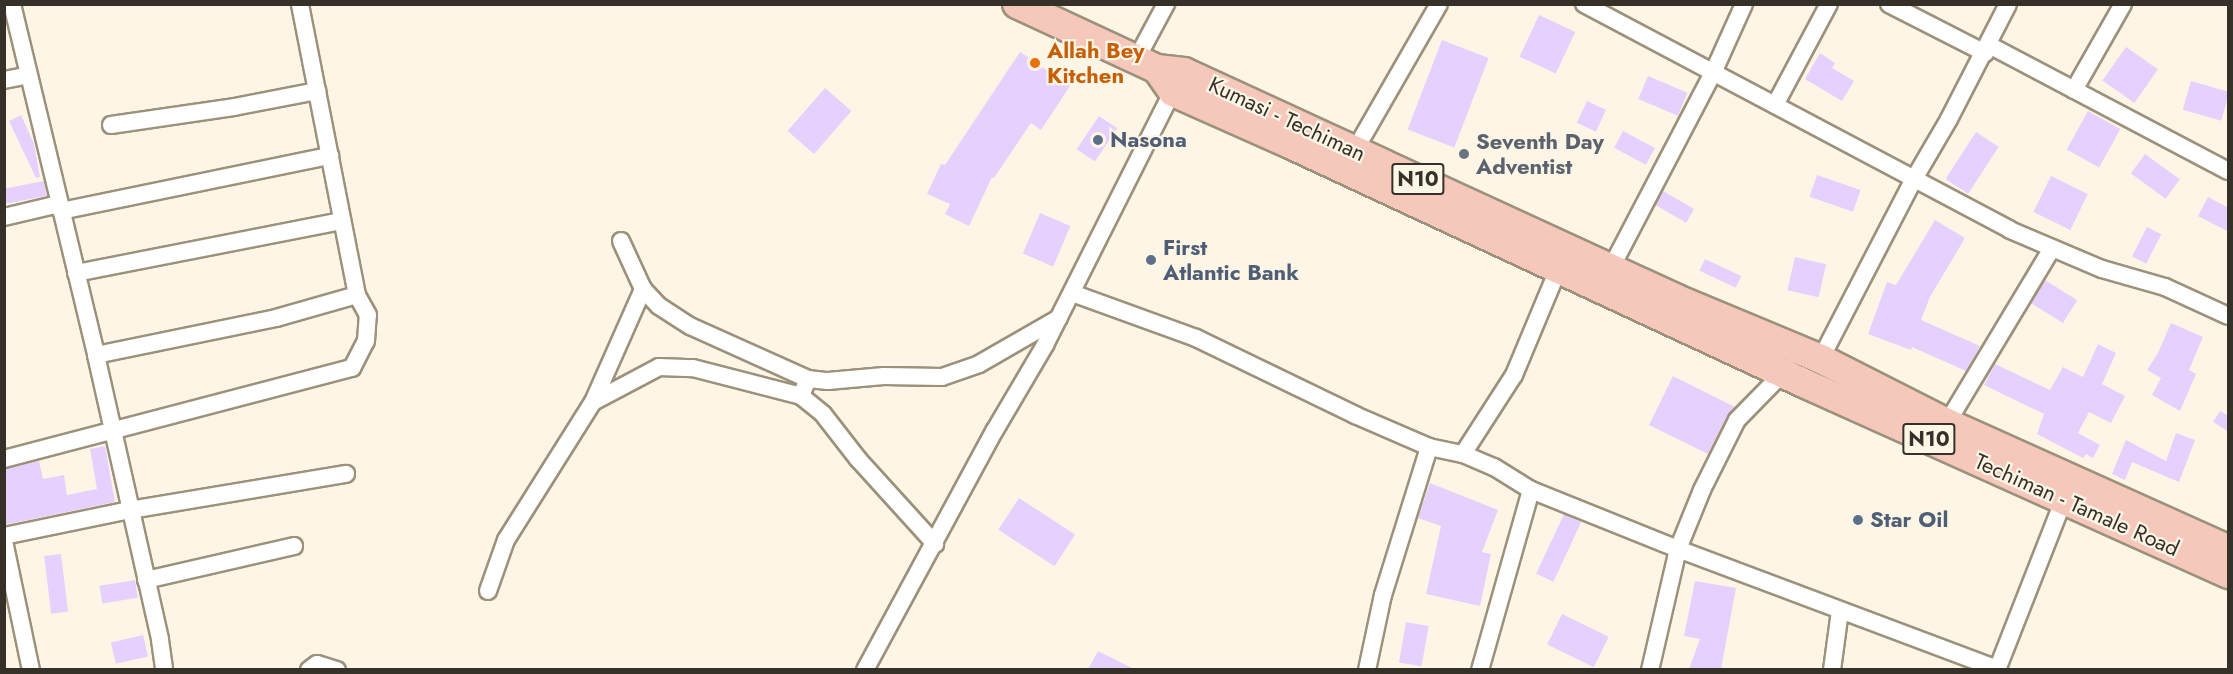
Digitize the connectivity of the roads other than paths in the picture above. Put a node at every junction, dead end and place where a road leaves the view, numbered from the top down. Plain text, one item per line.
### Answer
1 (12, 4) edge
2 (300, 4) edge
3 (1017, 4) edge
4 (1166, 4) edge
5 (1438, 4) edge
6 (1584, 4) edge
7 (1744, 4) edge
8 (1829, 4) edge
9 (1889, 4) edge
10 (2008, 4) edge
11 (2123, 4) edge
12 (1987, 49) junction
13 (1162, 73) junction
14 (1713, 73) junction
15 (28, 75) junction
16 (4, 80) edge
17 (2074, 90) junction
18 (317, 91) junction
19 (1774, 105) junction
20 (111, 125) dead end
21 (1355, 150) junction
22 (330, 156) junction
23 (2229, 171) edge
24 (1914, 179) junction
25 (60, 207) junction
26 (4, 217) edge
27 (342, 221) junction
28 (621, 241) dead end
29 (2052, 248) junction
30 (1611, 268) junction
31 (1558, 270) junction
32 (76, 273) junction
33 (643, 289) junction
34 (1072, 293) junction
35 (357, 295) junction
36 (1677, 298) joint
37 (1630, 301) joint
38 (2229, 316) edge
39 (1059, 317) junction
40 (96, 355) junction
41 (1821, 358) junction
42 (1782, 373) junction
43 (808, 379) junction
44 (1808, 385) junction
45 (801, 396) junction
46 (593, 402) junction
47 (112, 432) junction
48 (1961, 436) junction
49 (1429, 447) junction
50 (1463, 454) junction
51 (4, 459) edge
52 (346, 474) dead end
53 (1531, 490) junction
54 (2064, 499) junction
55 (130, 510) junction
56 (4, 538) edge
57 (935, 544) junction
58 (294, 546) dead end
59 (1678, 549) junction
60 (2229, 549) edge
61 (2229, 574) edge
62 (146, 580) junction
63 (488, 591) dead end
64 (1840, 610) junction
65 (31, 669) edge
66 (164, 669) edge
67 (309, 669) edge
68 (337, 669) edge
69 (865, 669) edge
70 (1367, 669) edge
71 (1480, 669) edge
72 (1650, 669) edge
73 (1832, 669) edge
74 (1997, 669) edge

1 - 15 street
2 - 18 street
3 - 13 highway, Kumasi - Techiman / N10
4 - 13 street
5 - 21 street
6 - 14 street
7 - 14 street
8 - 19 street
9 - 12 street
10 - 12 street
11 - 17 street
12 - 17 street
12 - 24 street
13 - 21 highway, Kumasi - Techiman / N10
13 - 31 highway, Kumasi - Techiman / N10
13 - 34 street
14 - 19 street
14 - 30 street
15 - 16 street
15 - 25 street
17 - 23 street
18 - 20 street
18 - 22 street
19 - 24 street
21 - 30 highway, Kumasi - Techiman / N10
22 - 25 street
22 - 27 street
24 - 29 street
24 - 41 street
25 - 26 street
25 - 32 street
27 - 32 street
27 - 35 street
28 - 33 street
29 - 38 street
29 - 48 street
30 - 36 highway, Kumasi - Techiman / N10
31 - 37 highway, Kumasi - Techiman / N10
31 - 50 street
32 - 40 street
33 - 43 street
33 - 46 street
34 - 39 street
34 - 49 street
35 - 40 street
35 - 47 street
36 - 41 highway, Techiman - Tamale Road / N10
37 - 42 highway, Techiman - Tamale Road / N10
39 - 43 street
39 - 57 street
40 - 47 street
41 - 44 street
41 - 48 highway, Techiman - Tamale Road / N10
42 - 44 highway, Techiman - Tamale Road / N10
42 - 59 street
43 - 45 street
44 - 48 highway, Techiman - Tamale Road / N10
45 - 46 street
45 - 57 street
46 - 63 street
47 - 51 street
47 - 55 street
48 - 54 highway, Techiman - Tamale Road / N10
48 - 60 highway, Techiman - Tamale Road / N10
49 - 50 street
49 - 70 street
50 - 53 street
52 - 55 street
53 - 59 street
53 - 71 street
54 - 61 highway, Techiman - Tamale Road / N10
54 - 74 street
55 - 56 street
55 - 62 street
56 - 65 street
57 - 69 street
58 - 62 street
59 - 64 street
59 - 72 street
62 - 66 street
64 - 73 street
64 - 74 street
67 - 68 street

